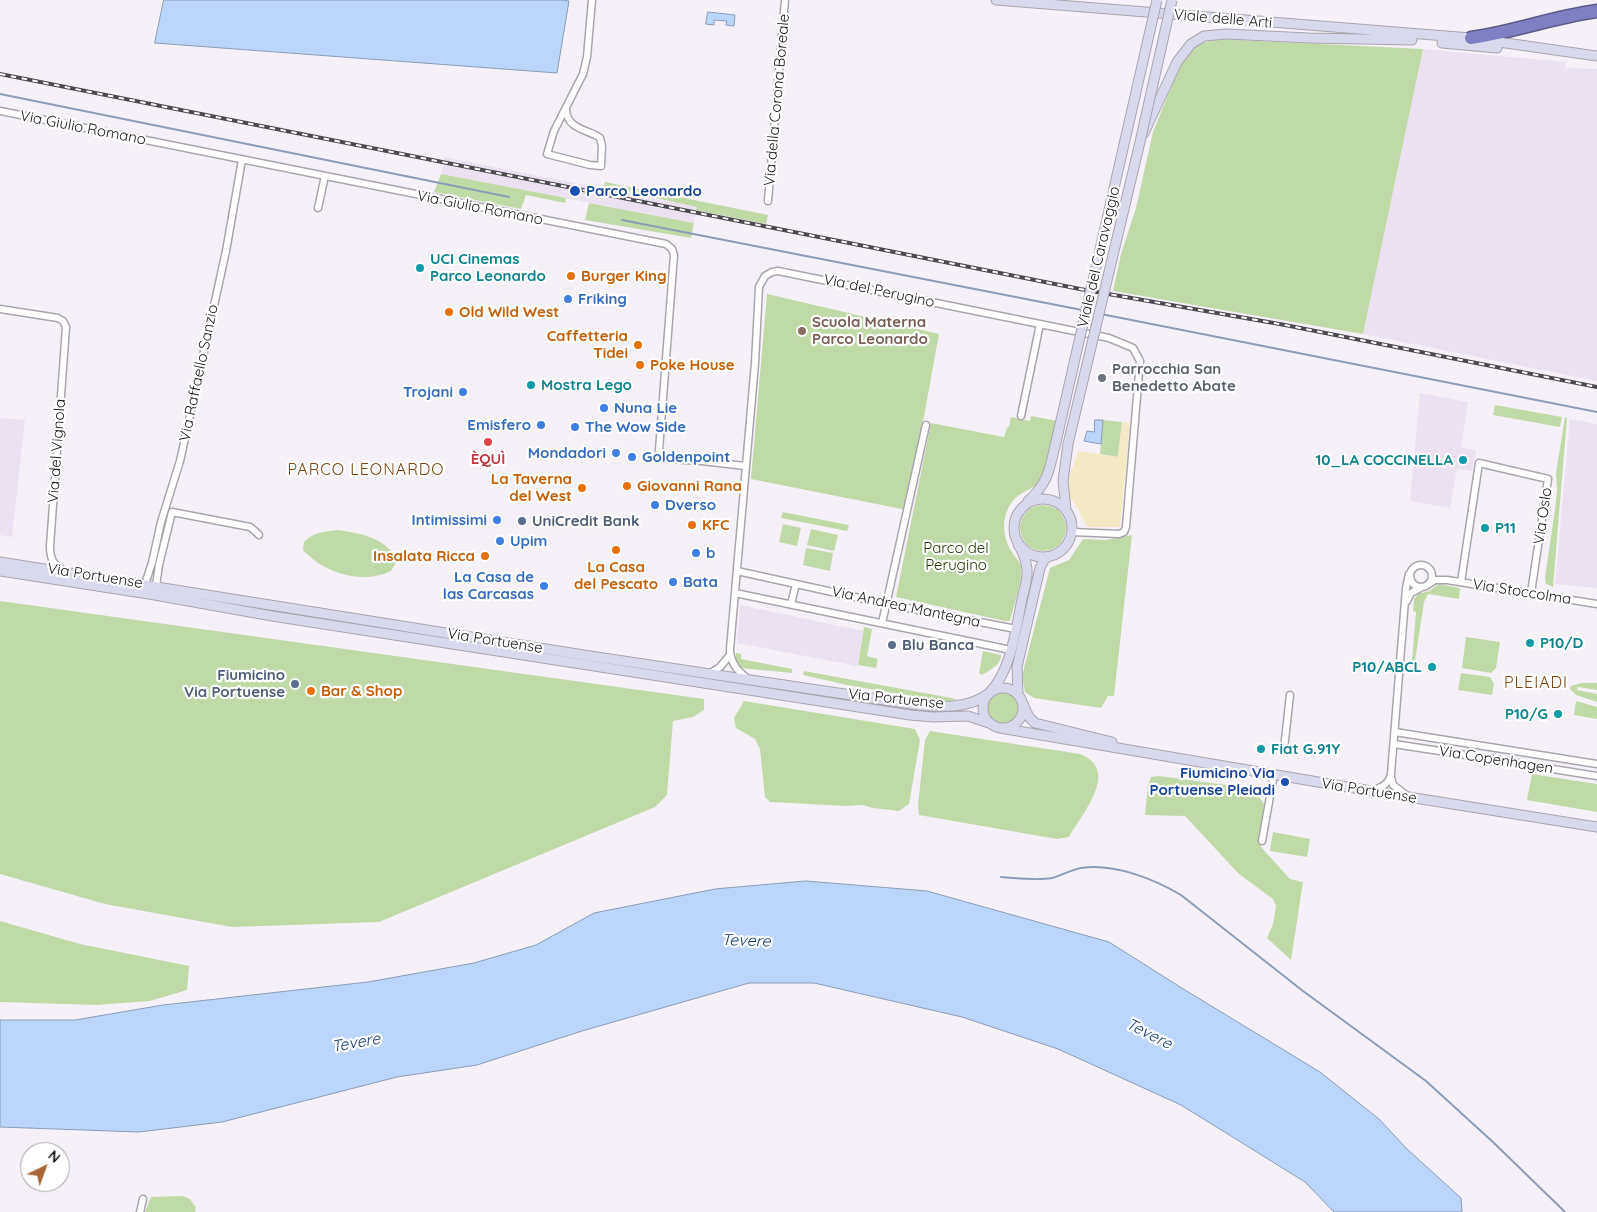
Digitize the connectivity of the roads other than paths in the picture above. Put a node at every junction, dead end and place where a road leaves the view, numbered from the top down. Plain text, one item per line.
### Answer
1 (592, 0) edge
2 (785, 0) edge
3 (996, 0) edge
4 (1157, 0) edge
5 (1172, 0) edge
6 (1597, 12) edge
7 (1421, 35) junction
8 (1471, 38) junction
9 (1404, 39) junction
10 (1531, 47) junction
11 (1597, 56) edge
12 (566, 110) junction
13 (0, 111) edge
14 (577, 128) junction
15 (554, 131) junction
16 (1140, 142) junction
17 (242, 160) junction
18 (325, 176) junction
19 (768, 201) dead end
20 (318, 208) dead end
21 (0, 309) edge
22 (1040, 324) junction
23 (1021, 416) dead end
24 (926, 425) dead end
25 (745, 466) junction
26 (1024, 505) junction
27 (1066, 509) junction
28 (1072, 532) junction
29 (259, 535) dead end
30 (1018, 544) junction
31 (1049, 557) junction
32 (0, 562) edge
33 (0, 570) edge
34 (737, 571) junction
35 (68, 572) junction
36 (1431, 572) junction
37 (1410, 574) junction
38 (1447, 580) junction
39 (1461, 582) junction
40 (146, 584) junction
41 (796, 584) junction
42 (1429, 584) junction
43 (156, 586) junction
44 (1422, 587) junction
45 (735, 593) junction
46 (1532, 593) junction
47 (791, 604) junction
48 (887, 604) junction
49 (1597, 604) edge
50 (1405, 605) junction
51 (882, 623) junction
52 (1016, 629) junction
53 (1011, 650) junction
54 (730, 655) junction
55 (708, 674) junction
56 (750, 680) junction
57 (989, 693) junction
58 (1018, 694) junction
59 (1290, 695) dead end
60 (1023, 704) junction
61 (989, 723) junction
62 (1000, 728) junction
63 (1395, 732) junction
64 (1394, 744) junction
65 (1284, 749) dead end
66 (1141, 752) junction
67 (1528, 753) junction
68 (1537, 754) junction
69 (1597, 764) edge
70 (1525, 765) junction
71 (1534, 768) junction
72 (1274, 774) junction
73 (1391, 774) junction
74 (1597, 776) edge
75 (1371, 791) junction
76 (1412, 798) junction
77 (1597, 827) edge
78 (1262, 841) dead end
79 (143, 1199) dead end
80 (140, 1212) edge

1 - 12 street
2 - 19 street, Via della Corona Boreale
3 - 7 street, Viale delle Arti
4 - 26 street, Viale del Caravaggio, bridge
5 - 16 street, Viale del Caravaggio, bridge
6 - 8 highway
7 - 8 street, Viale delle Arti
7 - 9 street, Viale delle Arti
8 - 10 street, Viale delle Arti
9 - 10 street, Viale delle Arti
9 - 16 street, Viale delle Arti, bridge
10 - 11 street, Viale delle Arti
12 - 14 street
12 - 15 street
13 - 17 street, Via Giulio Romano
14 - 15 street
14 - 15 street
16 - 27 street, Viale del Caravaggio, bridge
17 - 18 street, Via Giulio Romano
17 - 40 street, Via Raffaello Sanzio
18 - 20 street
18 - 25 street, Via Giulio Romano
21 - 35 street, Via del Vignola
22 - 23 street
22 - 25 street, Via del Perugino
22 - 28 street, Via del Perugino
24 - 48 street
25 - 34 street, Via del Perugino
26 - 27 street
26 - 30 street
27 - 28 street
28 - 31 street
29 - 43 street
30 - 31 street
30 - 52 street
31 - 58 street
32 - 35 street, Via Portuense
33 - 61 street, Via Portuense
34 - 41 street, Via Andrea Mantegna
34 - 45 street, Via del Perugino
35 - 40 street, Via Portuense
36 - 37 street
36 - 38 street, Via Stoccolma
36 - 42 street
37 - 44 street
37 - 50 street
38 - 39 street, Via Stoccolma
38 - 42 street, Via Stoccolma
39 - 46 street, Via Stoccolma
39 - 46 street, Via Oslo
40 - 43 street, Via Portuense
41 - 47 street
41 - 48 street, Via Andrea Mantegna
42 - 44 street
43 - 55 street, Via Portuense
44 - 50 street
45 - 47 street, Via Andrea Mantegna
45 - 54 street, Via del Perugino
46 - 49 street, Via Stoccolma
47 - 51 street, Via Andrea Mantegna
48 - 51 street
48 - 52 street, Via Andrea Mantegna
50 - 63 street
51 - 53 street, Via Andrea Mantegna
52 - 53 street
53 - 57 street
54 - 55 street
54 - 56 street
55 - 56 street, Via Portuense
56 - 57 street, Via Portuense
57 - 58 street
57 - 61 street
58 - 60 street
59 - 65 street
60 - 62 street
60 - 66 street, Via Portuense
61 - 62 street
62 - 66 street, Via Portuense
63 - 64 street
63 - 67 street, Via Copenhagen
64 - 70 street, Via Copenhagen
64 - 73 street
66 - 72 street, Via Portuense
67 - 68 street, Via Copenhagen
67 - 70 street
68 - 69 street, Via Copenhagen
68 - 71 street
70 - 71 street, Via Copenhagen
71 - 74 street, Via Copenhagen
72 - 75 street, Via Portuense
72 - 78 street
73 - 75 street
73 - 76 street
75 - 76 street, Via Portuense
76 - 77 street, Via Portuense
79 - 80 street

